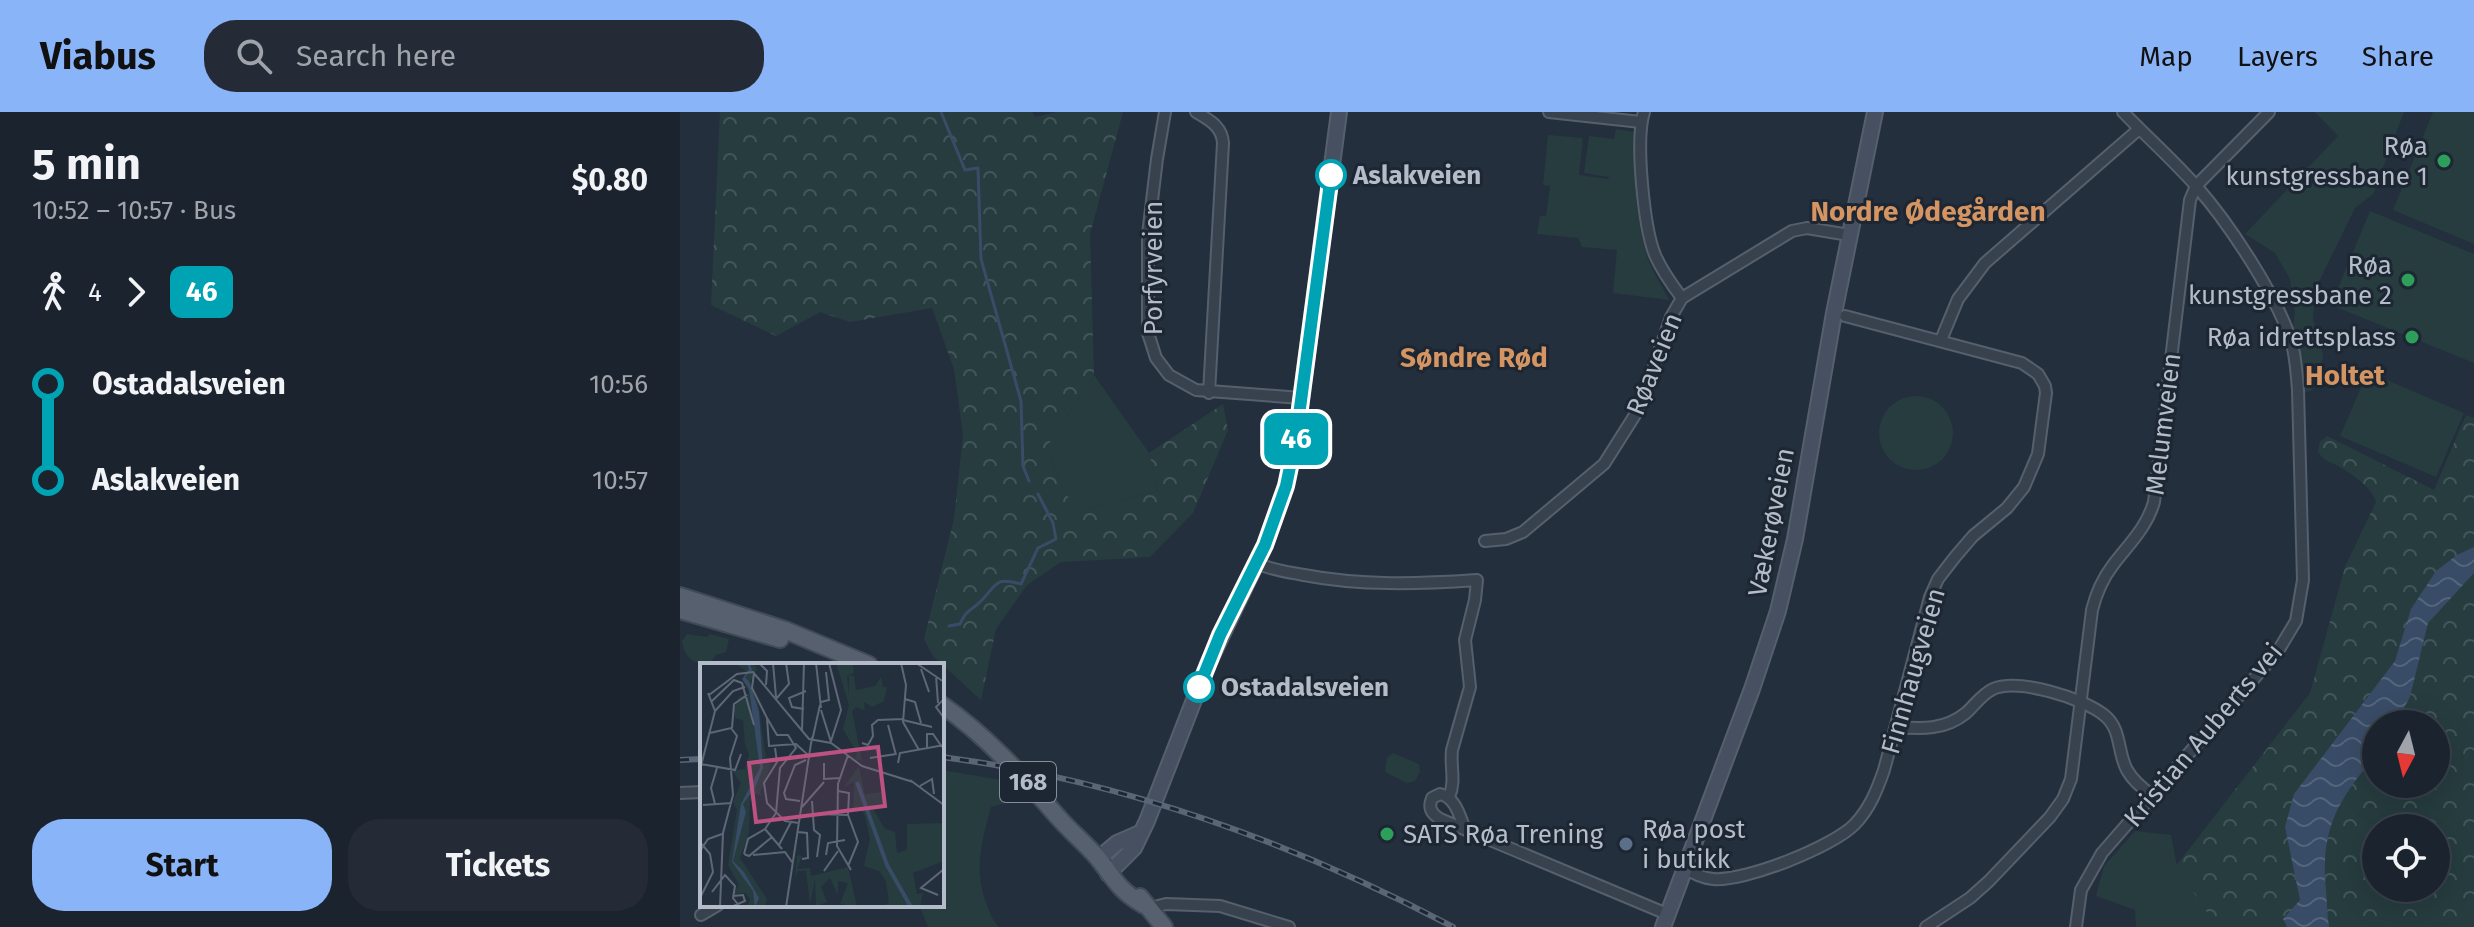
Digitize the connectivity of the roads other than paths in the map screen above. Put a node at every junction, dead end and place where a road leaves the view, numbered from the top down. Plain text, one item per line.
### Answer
1 (1165, 112) edge
2 (1196, 112) edge
3 (1339, 112) edge
4 (1549, 112) edge
5 (1875, 112) edge
6 (2123, 112) edge
7 (2269, 112) edge
8 (1642, 117) edge
9 (2139, 129) junction
10 (2196, 186) junction
11 (1849, 235) junction
12 (1682, 298) junction
13 (1845, 316) dead end
14 (1941, 340) junction
15 (1209, 393) junction
16 (1301, 398) junction
17 (1485, 541) dead end
18 (1256, 563) junction
19 (680, 596) edge
20 (680, 610) edge
21 (851, 658) junction
22 (864, 663) edge
23 (2081, 703) junction
24 (947, 709) edge
25 (1896, 727) junction
26 (700, 792) edge
27 (680, 793) edge
28 (2153, 796) junction
29 (1449, 797) junction
30 (1465, 829) junction
31 (1140, 833) junction
32 (1098, 859) junction
33 (1684, 868) junction
34 (1111, 871) junction
35 (715, 907) edge
36 (1148, 909) junction
37 (701, 915) dead end
38 (1665, 921) edge
39 (1164, 927) edge
40 (1289, 927) edge
41 (1926, 927) edge
42 (2076, 927) edge

1 - 15 street, Porfyrveien
2 - 15 street
3 - 16 street
4 - 8 street
5 - 11 street, Vækerøveien
6 - 9 street, Kristian Auberts vei
7 - 10 street
8 - 12 street
9 - 10 street, Kristian Auberts vei
9 - 14 street
10 - 23 street, Melumveien
10 - 28 street, Kristian Auberts vei
11 - 12 street, Røaveien
11 - 33 street, Vækerøveien
12 - 17 street, Røaveien
13 - 14 street, Finnhaugveien
14 - 25 street, Finnhaugveien
15 - 16 street, Porfyrveien
16 - 18 street
18 - 29 street
18 - 31 street
19 - 21 main road
20 - 21 main road
21 - 22 main road
23 - 25 street
23 - 28 street
23 - 41 street, Melumveien
24 - 32 main road, 168
25 - 33 street, Finnhaugveien
26 - 27 street
28 - 42 street, Kristian Auberts vei
29 - 30 street
29 - 30 street
30 - 38 street
31 - 32 street
31 - 34 street
32 - 34 main road, 168
33 - 38 street, Vækerøveien
34 - 36 main road, 168
35 - 37 street
36 - 39 main road, 168
36 - 40 street

